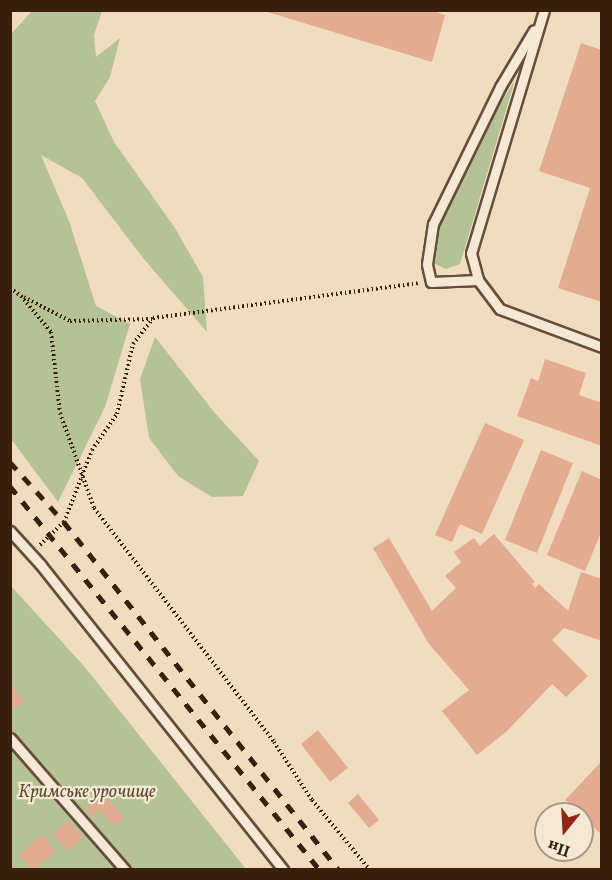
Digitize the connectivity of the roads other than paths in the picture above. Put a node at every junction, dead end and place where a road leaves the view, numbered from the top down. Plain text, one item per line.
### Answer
1 (543, 14) edge
2 (478, 280) junction
3 (602, 347) edge
4 (10, 531) edge
5 (10, 738) edge
6 (125, 870) edge
7 (283, 870) edge

1 - 2 lane
1 - 2 lane
2 - 3 lane
4 - 7 lane
5 - 6 lane

